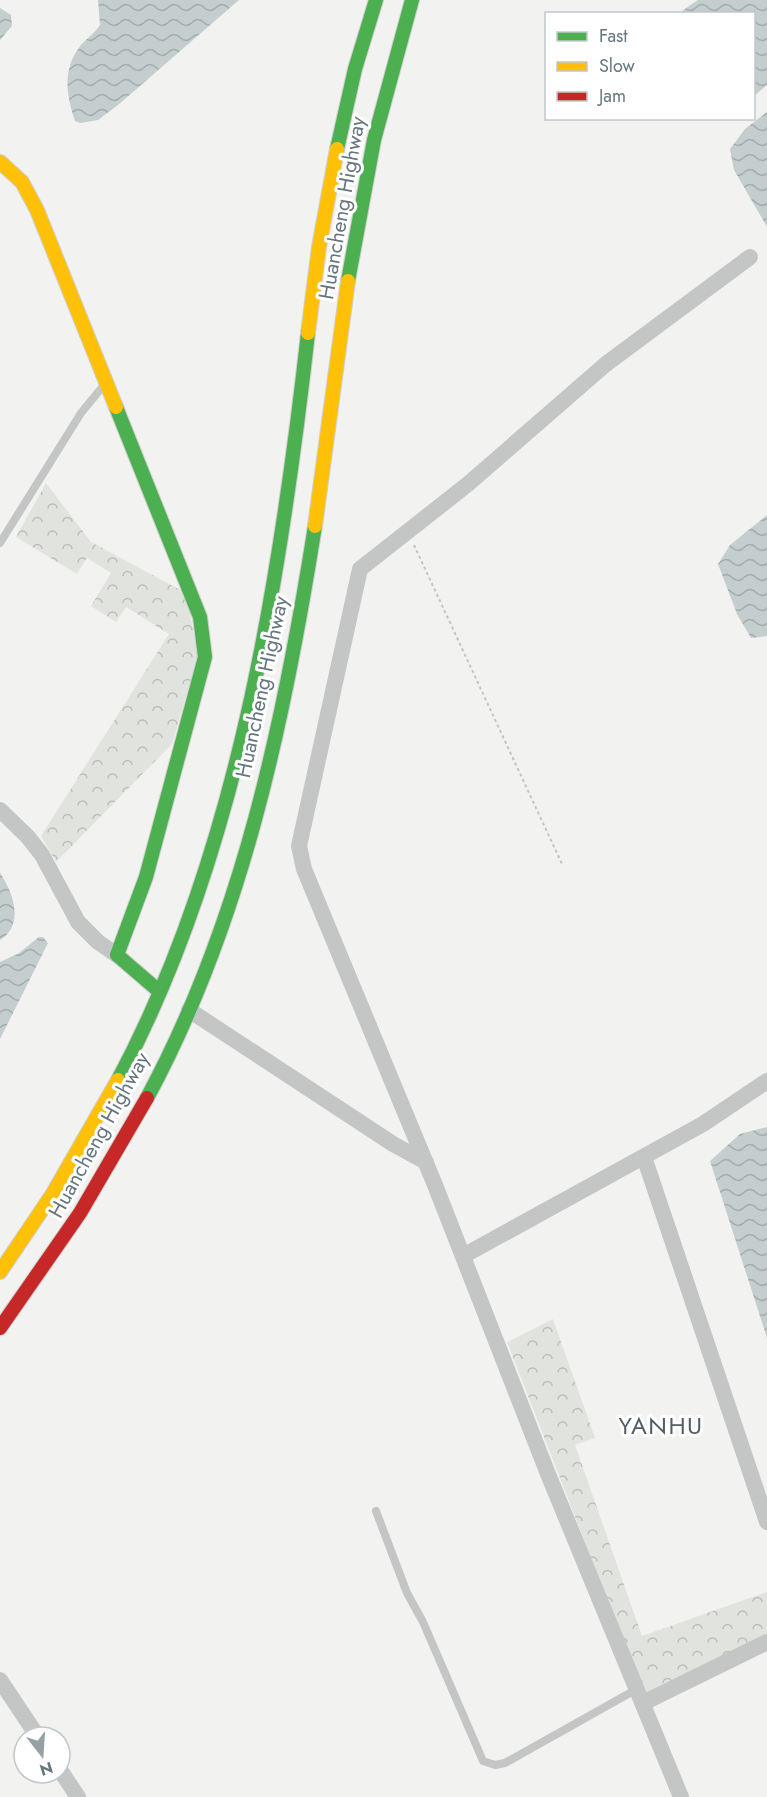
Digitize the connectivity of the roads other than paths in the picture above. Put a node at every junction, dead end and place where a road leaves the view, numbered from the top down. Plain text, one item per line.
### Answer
1 (376, 0) edge
2 (412, 0) edge
3 (0, 162) edge
4 (750, 257) dead end
5 (106, 383) junction
6 (0, 543) edge
7 (0, 810) edge
8 (117, 955) junction
9 (160, 992) junction
10 (189, 1010) junction
11 (767, 1081) edge
12 (644, 1157) junction
13 (426, 1162) junction
14 (463, 1256) junction
15 (0, 1272) edge
16 (0, 1328) edge
17 (376, 1511) dead end
18 (767, 1522) edge
19 (767, 1642) edge
20 (0, 1680) edge
21 (640, 1696) junction
22 (30, 1725) edge
23 (681, 1797) edge

1 - 9 main road, Huancheng Highway
2 - 10 main road, Huancheng Highway
3 - 5 main road
4 - 13 street
5 - 6 lane
5 - 8 main road
7 - 8 street
8 - 9 main road
9 - 15 main road, Huancheng Highway
10 - 13 street
10 - 16 main road, Huancheng Highway
11 - 12 street
12 - 14 street
12 - 18 street
13 - 14 street
14 - 21 street
17 - 21 lane
19 - 21 street
20 - 22 street
21 - 23 street

